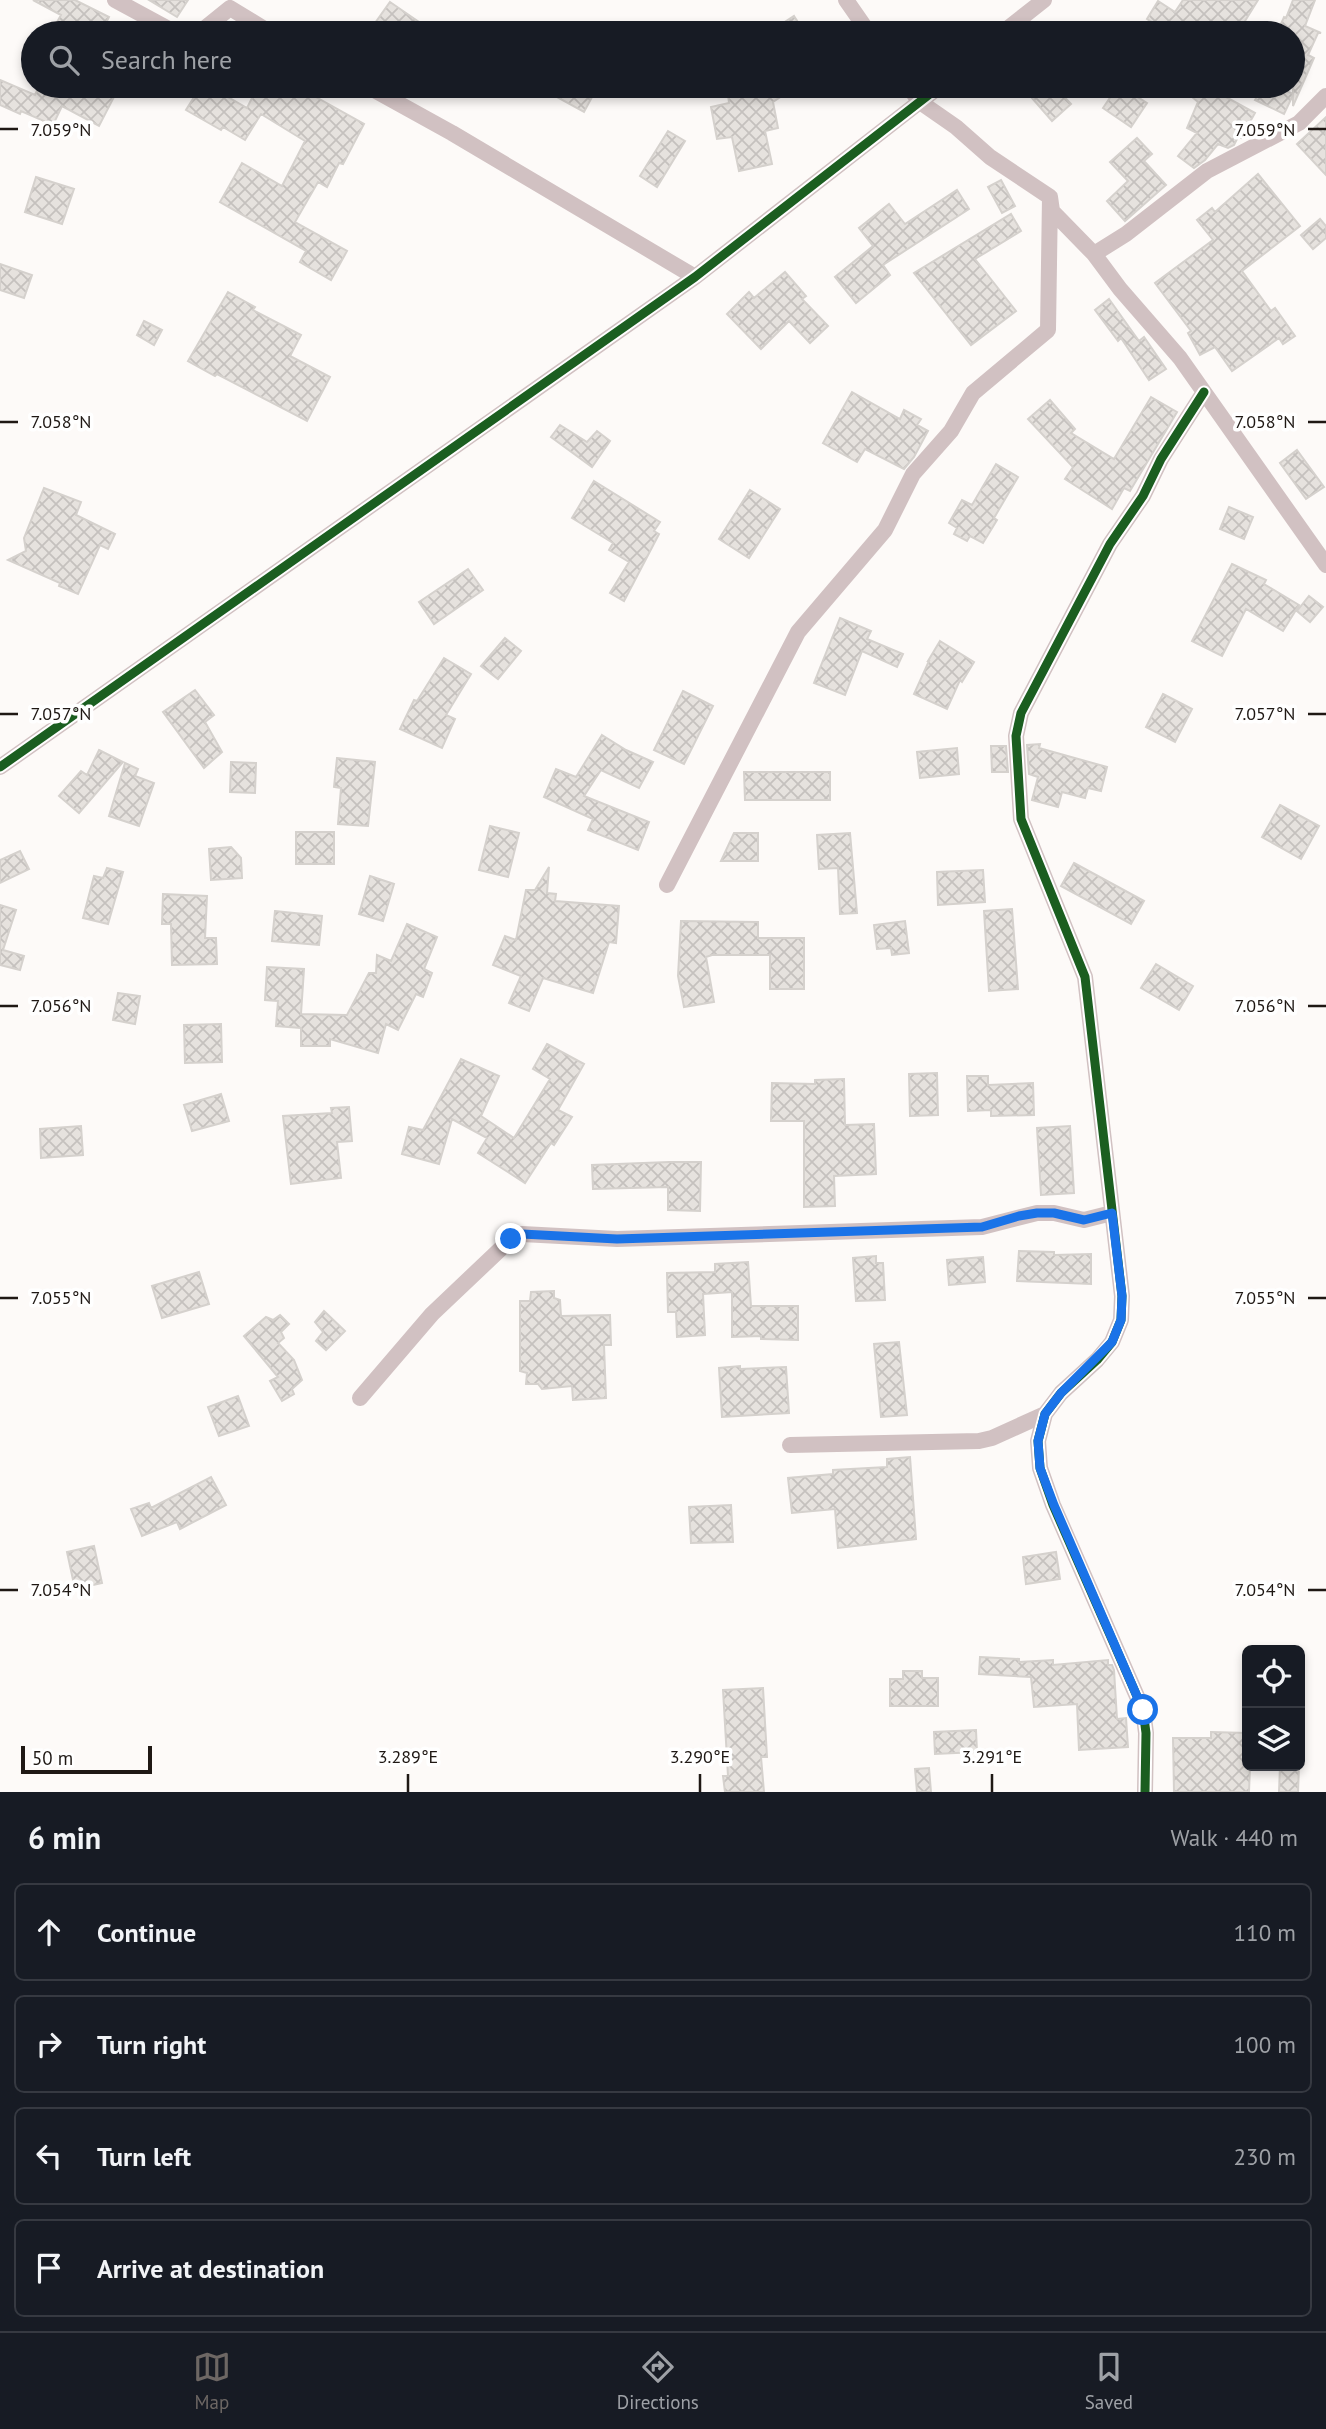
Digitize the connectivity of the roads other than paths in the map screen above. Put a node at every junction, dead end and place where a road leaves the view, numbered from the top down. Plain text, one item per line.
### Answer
1 (115, 0) edge
2 (846, 0) edge
3 (1044, 0) edge
4 (154, 21) edge
5 (214, 21) edge
6 (251, 21) edge
7 (861, 21) edge
8 (1018, 21) edge
9 (1326, 96) edge
10 (389, 98) edge
11 (917, 98) edge
12 (925, 98) edge
13 (920, 102) junction
14 (1050, 197) junction
15 (1094, 254) junction
16 (695, 277) junction
17 (1204, 392) junction
18 (1326, 565) edge
19 (0, 767) edge
20 (667, 885) dead end
21 (1112, 1213) junction
22 (360, 1398) dead end
23 (1045, 1414) junction
24 (790, 1445) dead end
25 (1145, 1792) edge

1 - 4 street
2 - 7 street
3 - 8 street
5 - 6 street
9 - 15 street
10 - 16 street
11 - 13 street
12 - 13 street
13 - 14 street
13 - 16 street
14 - 15 street
14 - 20 street
15 - 17 street
16 - 19 street
17 - 18 street
17 - 21 street
21 - 22 street
21 - 23 street
23 - 24 street
23 - 25 street

